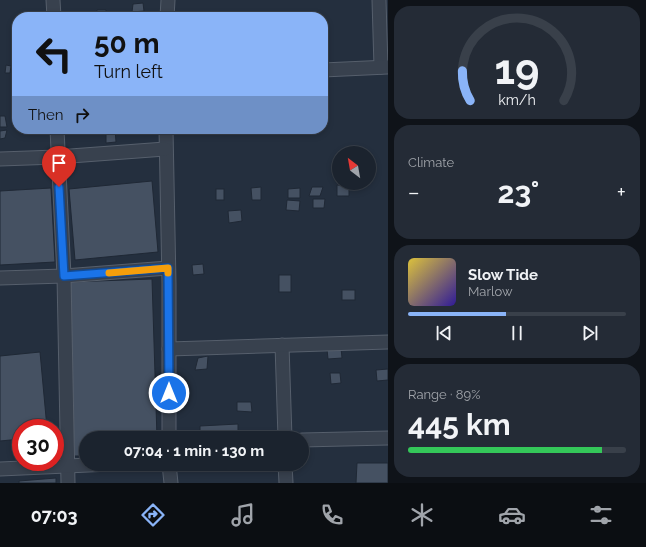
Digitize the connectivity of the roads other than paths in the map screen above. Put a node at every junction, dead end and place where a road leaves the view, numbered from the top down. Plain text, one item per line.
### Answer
1 (53, 0) edge
2 (168, 0) edge
3 (380, 0) edge
4 (54, 12) edge
5 (167, 12) edge
6 (384, 67) edge
7 (328, 70) edge
8 (57, 134) edge
9 (166, 134) edge
10 (165, 149) junction
11 (57, 157) junction
12 (0, 159) edge
13 (168, 268) junction
14 (64, 276) junction
15 (0, 278) edge
16 (388, 342) edge
17 (282, 345) junction
18 (169, 349) junction
19 (169, 431) edge
20 (285, 431) edge
21 (388, 438) edge
22 (309, 440) edge
23 (79, 466) edge
24 (67, 467) junction
25 (0, 469) edge
26 (170, 471) edge
27 (285, 471) edge
28 (68, 483) edge
29 (170, 483) edge
30 (286, 483) edge

1 - 4 street
2 - 5 street
3 - 6 street
6 - 7 street
8 - 11 street
9 - 10 street
10 - 11 street
10 - 13 street
11 - 12 street
11 - 14 street
13 - 14 street
13 - 18 street
14 - 15 street
14 - 24 street
16 - 17 street
17 - 18 street
17 - 20 street
18 - 19 street
21 - 22 street
23 - 24 street
24 - 25 street
24 - 28 street
26 - 29 street
27 - 30 street

